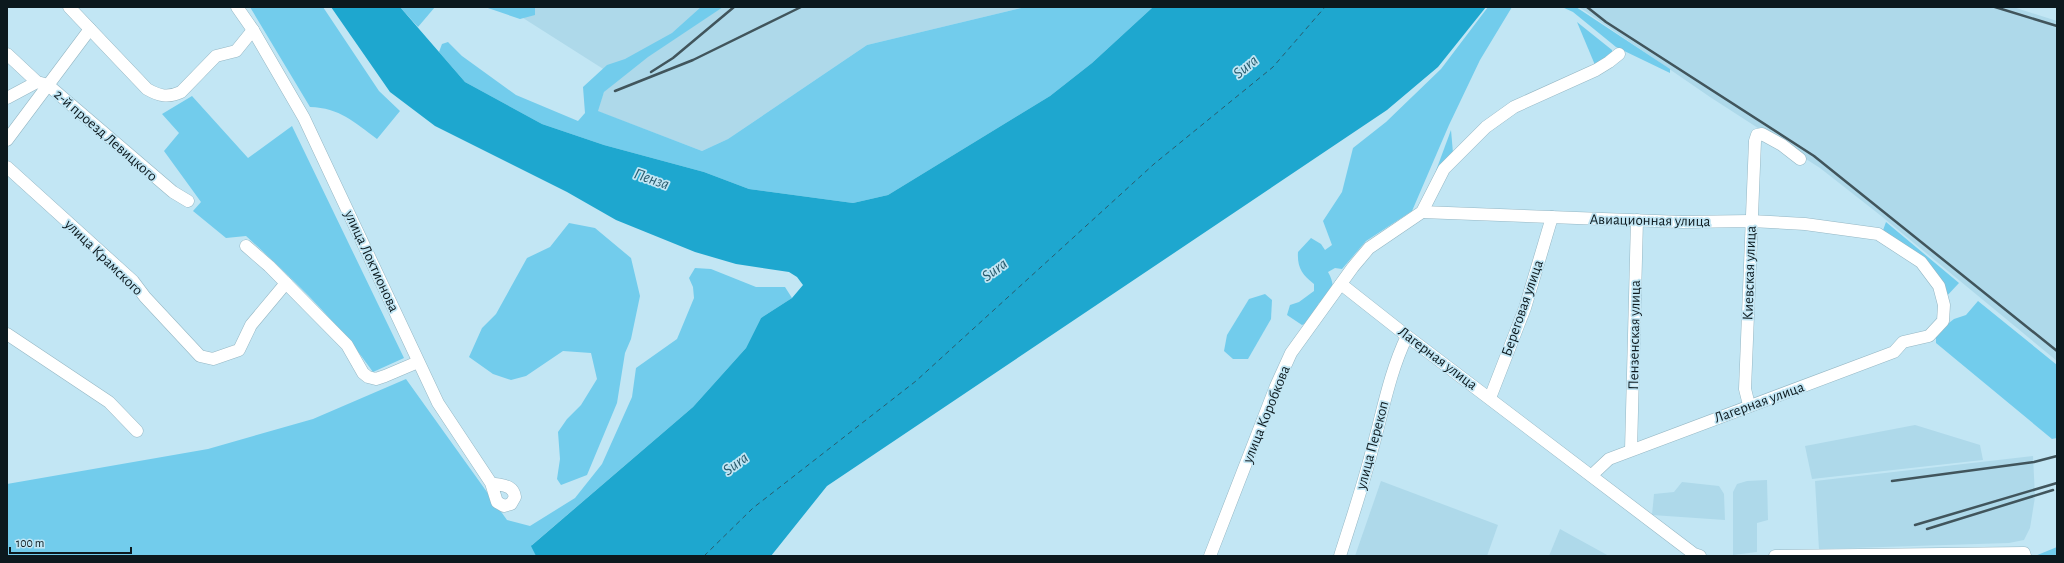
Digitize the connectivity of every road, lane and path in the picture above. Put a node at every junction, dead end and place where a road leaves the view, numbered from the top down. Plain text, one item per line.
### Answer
1 (69, 7) edge
2 (237, 7) edge
3 (90, 29) junction
4 (253, 30) junction
5 (7, 54) edge
6 (1619, 54) dead end
7 (43, 84) junction
8 (7, 98) edge
9 (7, 140) edge
10 (1800, 160) dead end
11 (7, 167) edge
12 (188, 200) dead end
13 (1422, 212) junction
14 (1552, 217) junction
15 (1637, 220) junction
16 (1751, 221) junction
17 (246, 246) dead end
18 (286, 283) junction
19 (1341, 284) junction
20 (7, 334) edge
21 (1407, 336) junction
22 (1929, 336) joint
23 (418, 362) junction
24 (1490, 398) junction
25 (1749, 405) junction
26 (137, 431) dead end
27 (1631, 450) junction
28 (1592, 475) junction
29 (491, 483) junction
30 (1696, 555) edge
31 (1882, 555) edge
32 (2025, 555) edge
33 (1210, 556) edge
34 (1340, 556) edge
35 (1775, 556) edge

1 - 3 street
2 - 4 street, улица Локтионова
3 - 4 street
3 - 7 street
4 - 23 street, улица Локтионова
5 - 7 street, 2-й проезд Левицкого
6 - 13 street
7 - 8 street
7 - 9 street
7 - 12 street, 2-й проезд Левицкого
10 - 16 street, Киевская улица
11 - 18 street, улица Крамского
13 - 14 street, Авиационная улица
13 - 19 street, улица Коробкова
14 - 15 street, Авиационная улица
14 - 24 street, Береговая улица
15 - 16 street, Авиационная улица
15 - 27 street, Пензенская улица
16 - 22 street, Авиационная улица
16 - 25 street, Киевская улица
17 - 18 street
18 - 23 street
19 - 21 street, Лагерная улица
19 - 33 street, улица Коробкова
20 - 26 street
21 - 24 street, Лагерная улица
21 - 34 street, улица Перекоп
22 - 25 street, Лагерная улица
23 - 29 street, улица Локтионова
24 - 28 street, Лагерная улица
25 - 27 street, Лагерная улица
27 - 28 street, Лагерная улица
28 - 30 street, Лагерная улица
29 - 29 street, улица Локтионова
31 - 32 street
31 - 35 street

